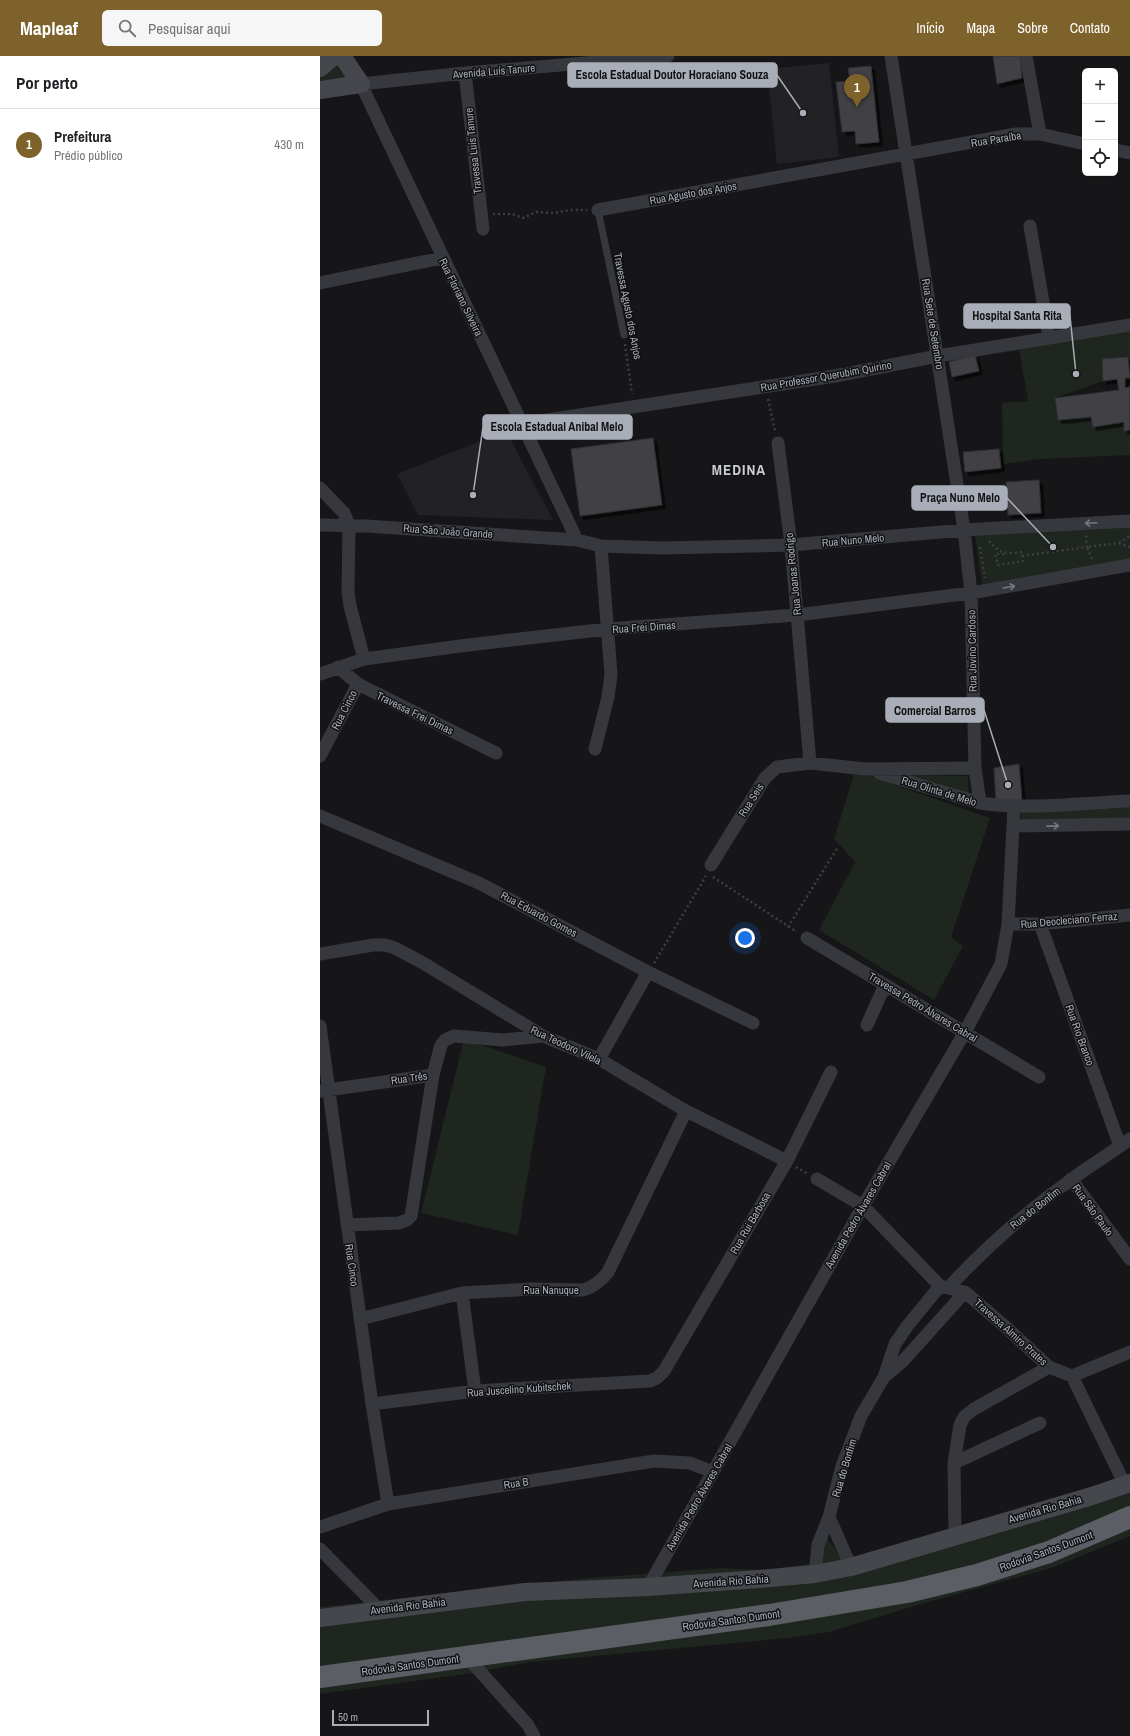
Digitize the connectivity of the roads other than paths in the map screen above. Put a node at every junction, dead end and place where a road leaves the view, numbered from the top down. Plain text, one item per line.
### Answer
1 (334, 56) edge
2 (342, 56) edge
3 (653, 56) edge
4 (668, 56) edge
5 (891, 56) edge
6 (1026, 56) edge
7 (320, 68) edge
8 (465, 73) junction
9 (361, 84) junction
10 (320, 90) edge
11 (1040, 134) junction
12 (1082, 143) edge
13 (1118, 151) edge
14 (1130, 153) edge
15 (906, 154) junction
16 (598, 210) joint
17 (1030, 226) dead end
18 (483, 229) dead end
19 (442, 258) junction
20 (320, 283) edge
21 (1130, 325) edge
22 (624, 335) road end
23 (1049, 338) junction
24 (938, 356) junction
25 (521, 424) junction
26 (778, 443) road end
27 (320, 488) edge
28 (1130, 521) edge
29 (320, 525) edge
30 (349, 526) junction
31 (964, 530) junction
32 (576, 540) junction
33 (791, 545) junction
34 (601, 546) junction
35 (1130, 569) edge
36 (971, 594) junction
37 (798, 615) junction
38 (607, 629) junction
39 (364, 659) junction
40 (338, 667) junction
41 (320, 674) edge
42 (358, 684) junction
43 (595, 749) dead end
44 (496, 753) dead end
45 (320, 756) edge
46 (810, 763) junction
47 (975, 768) junction
48 (865, 769) junction
49 (1130, 801) edge
50 (980, 803) junction
51 (1014, 806) junction
52 (320, 816) edge
53 (1130, 824) edge
54 (1014, 826) junction
55 (709, 869) road end
56 (1130, 914) edge
57 (1008, 924) junction
58 (1040, 924) junction
59 (807, 938) dead end
60 (320, 954) edge
61 (648, 972) junction
62 (885, 985) junction
63 (753, 1023) dead end
64 (867, 1025) dead end
65 (320, 1031) edge
66 (964, 1032) junction
67 (543, 1036) junction
68 (599, 1059) junction
69 (831, 1072) dead end
70 (433, 1075) junction
71 (1038, 1077) dead end
72 (324, 1091) edge
73 (686, 1111) junction
74 (1125, 1143) edge
75 (786, 1161) junction
76 (817, 1179) road end
77 (1071, 1179) junction
78 (863, 1206) junction
79 (346, 1225) junction
80 (1130, 1259) edge
81 (944, 1287) junction
82 (965, 1292) junction
83 (462, 1293) junction
84 (360, 1319) junction
85 (1130, 1352) edge
86 (1049, 1367) junction
87 (664, 1371) joint
88 (1072, 1376) junction
89 (884, 1377) junction
90 (475, 1391) junction
91 (372, 1404) junction
92 (1040, 1423) dead end
93 (954, 1463) junction
94 (713, 1472) junction
95 (1128, 1484) edge
96 (388, 1504) junction
97 (829, 1517) junction
98 (1130, 1517) edge
99 (320, 1527) edge
100 (955, 1535) junction
101 (320, 1549) edge
102 (851, 1567) junction
103 (815, 1574) junction
104 (648, 1587) junction
105 (379, 1609) junction
106 (320, 1618) edge
107 (467, 1657) junction
108 (320, 1677) edge
109 (534, 1736) edge

1 - 7 main road
2 - 9 main road, Rua Floriano Silveira
3 - 4 street, Avenida Luís Tanure
3 - 8 street, Avenida Luís Tanure
5 - 15 street, Rua Sete de Setembro
6 - 11 street
8 - 9 street, Avenida Luís Tanure
8 - 18 street, Travessa Luís Tanure
9 - 10 main road, Avenida Luís Tanure
9 - 19 street, Rua Floriano Silveira
11 - 12 street, Rua Paraíba
11 - 15 street, Rua Paraíba
13 - 14 street
15 - 16 street, Rua Agusto dos Anjos
15 - 24 street, Rua Sete de Setembro
16 - 22 lane, Travessa Agusto dos Anjos
17 - 23 street
19 - 20 street
19 - 25 street, Rua Floriano Silveira
21 - 23 street, Rua Professor Querubim Quirino
23 - 24 street, Rua Professor Querubim Quirino
24 - 25 street, Rua Professor Querubim Quirino
24 - 31 street, Rua Sete de Setembro
25 - 32 street, Rua Floriano Silveira
26 - 33 street, Rua Joanas Rodrigo
27 - 30 street
28 -> 31 street, Rua Nuno Melo
29 - 30 street, Rua São João Grande
30 - 32 street, Rua São João Grande
30 - 39 street
31 - 33 street, Rua Nuno Melo
31 - 36 street, Rua Sete de Setembro
32 - 34 street, Rua Nuno Melo
33 - 34 street, Rua Nuno Melo
33 - 37 street, Rua Joanas Rodrigo
34 - 38 street
36 -> 35 street, Rua Frei Dimas
36 - 37 street, Rua Frei Dimas
36 - 47 street, Rua Jovino Cardoso
37 - 38 street, Rua Frei Dimas
37 - 46 street, Rua Joanas Rodrigo
38 - 39 street, Rua Frei Dimas
38 - 43 street
39 - 40 street, Rua Frei Dimas
40 - 41 street, Rua Frei Dimas
40 - 42 street, Travessa Frei Dimas
42 - 44 street, Travessa Frei Dimas
42 - 45 street, Rua Cinco
46 - 48 street, Rua Olinta de Melo
46 - 55 street, Rua Seis
47 - 48 street, Rua Olinta de Melo
47 - 50 street, Rua Jovino Cardoso
48 - 50 street, Rua Olinta de Melo
49 - 51 street, Rua Olinta de Melo
50 - 51 street, Rua Olinta de Melo
51 - 54 street
52 - 61 street, Rua Eduardo Gomes
54 -> 53 street
54 - 57 street, Avenida Pedro Álvares Cabral
56 - 58 street, Rua Deocleciano Ferraz
57 - 58 street, Rua Deocleciano Ferraz
57 - 66 street, Avenida Pedro Álvares Cabral
58 - 74 street, Rua Rio Branco
59 - 62 street, Travessa Pedro Álvares Cabral
60 - 67 street, Rua Teodoro Vilela
61 - 63 street, Rua Eduardo Gomes
61 - 68 street
62 - 64 street
62 - 66 street, Travessa Pedro Álvares Cabral
65 - 72 street, Rua Cinco
66 - 71 street, Travessa Pedro Álvares Cabral
66 - 78 street, Avenida Pedro Álvares Cabral
67 - 68 street, Rua Teodoro Vilela
67 - 70 street, Rua Três
68 - 73 street, Rua Teodoro Vilela
69 - 75 street, Rua Rui Barbosa
70 - 72 street, Rua Três
70 - 79 street
72 - 79 street, Rua Cinco
73 - 75 street, Rua Teodoro Vilela
73 - 83 street, Rua Nanuque
74 - 77 street, Rua do Bonfim
75 - 87 street, Rua Rui Barbosa
76 - 78 street
77 - 80 street, Rua São Paulo
77 - 81 street, Rua do Bonfim
78 - 81 street
78 - 94 street, Avenida Pedro Álvares Cabral
79 - 84 street, Rua Cinco
81 - 82 street, Travessa Almiro Prates
81 - 89 street, Rua do Bonfim
82 - 86 street, Travessa Almiro Prates
82 - 89 street, Rua do Bonfim
83 - 84 street, Rua Nanuque
83 - 90 street
84 - 91 street, Rua Cinco
85 - 88 street
86 - 88 street, Travessa Almiro Prates
86 - 93 street
87 - 90 street, Rua Juscelino Kubitschek
88 - 95 street
89 - 97 street, Rua do Bonfim
90 - 91 street, Rua Juscelino Kubitschek
91 - 96 street, Rua Cinco
92 - 93 street
93 - 100 street
94 - 96 street, Rua B
94 - 104 street, Avenida Pedro Álvares Cabral
95 - 100 main road, Avenida Rio Bahia
96 - 99 street, Rua B
97 - 102 street
97 - 103 street, Rua do Bonfim
98 - 107 highway, Rodovia Santos Dumont
100 - 102 main road, Avenida Rio Bahia
101 - 105 street
102 - 103 main road, Avenida Rio Bahia
103 - 104 main road, Avenida Rio Bahia
104 - 105 main road, Avenida Rio Bahia
105 - 106 main road, Avenida Rio Bahia
107 - 108 highway, Rodovia Santos Dumont
107 - 109 street

